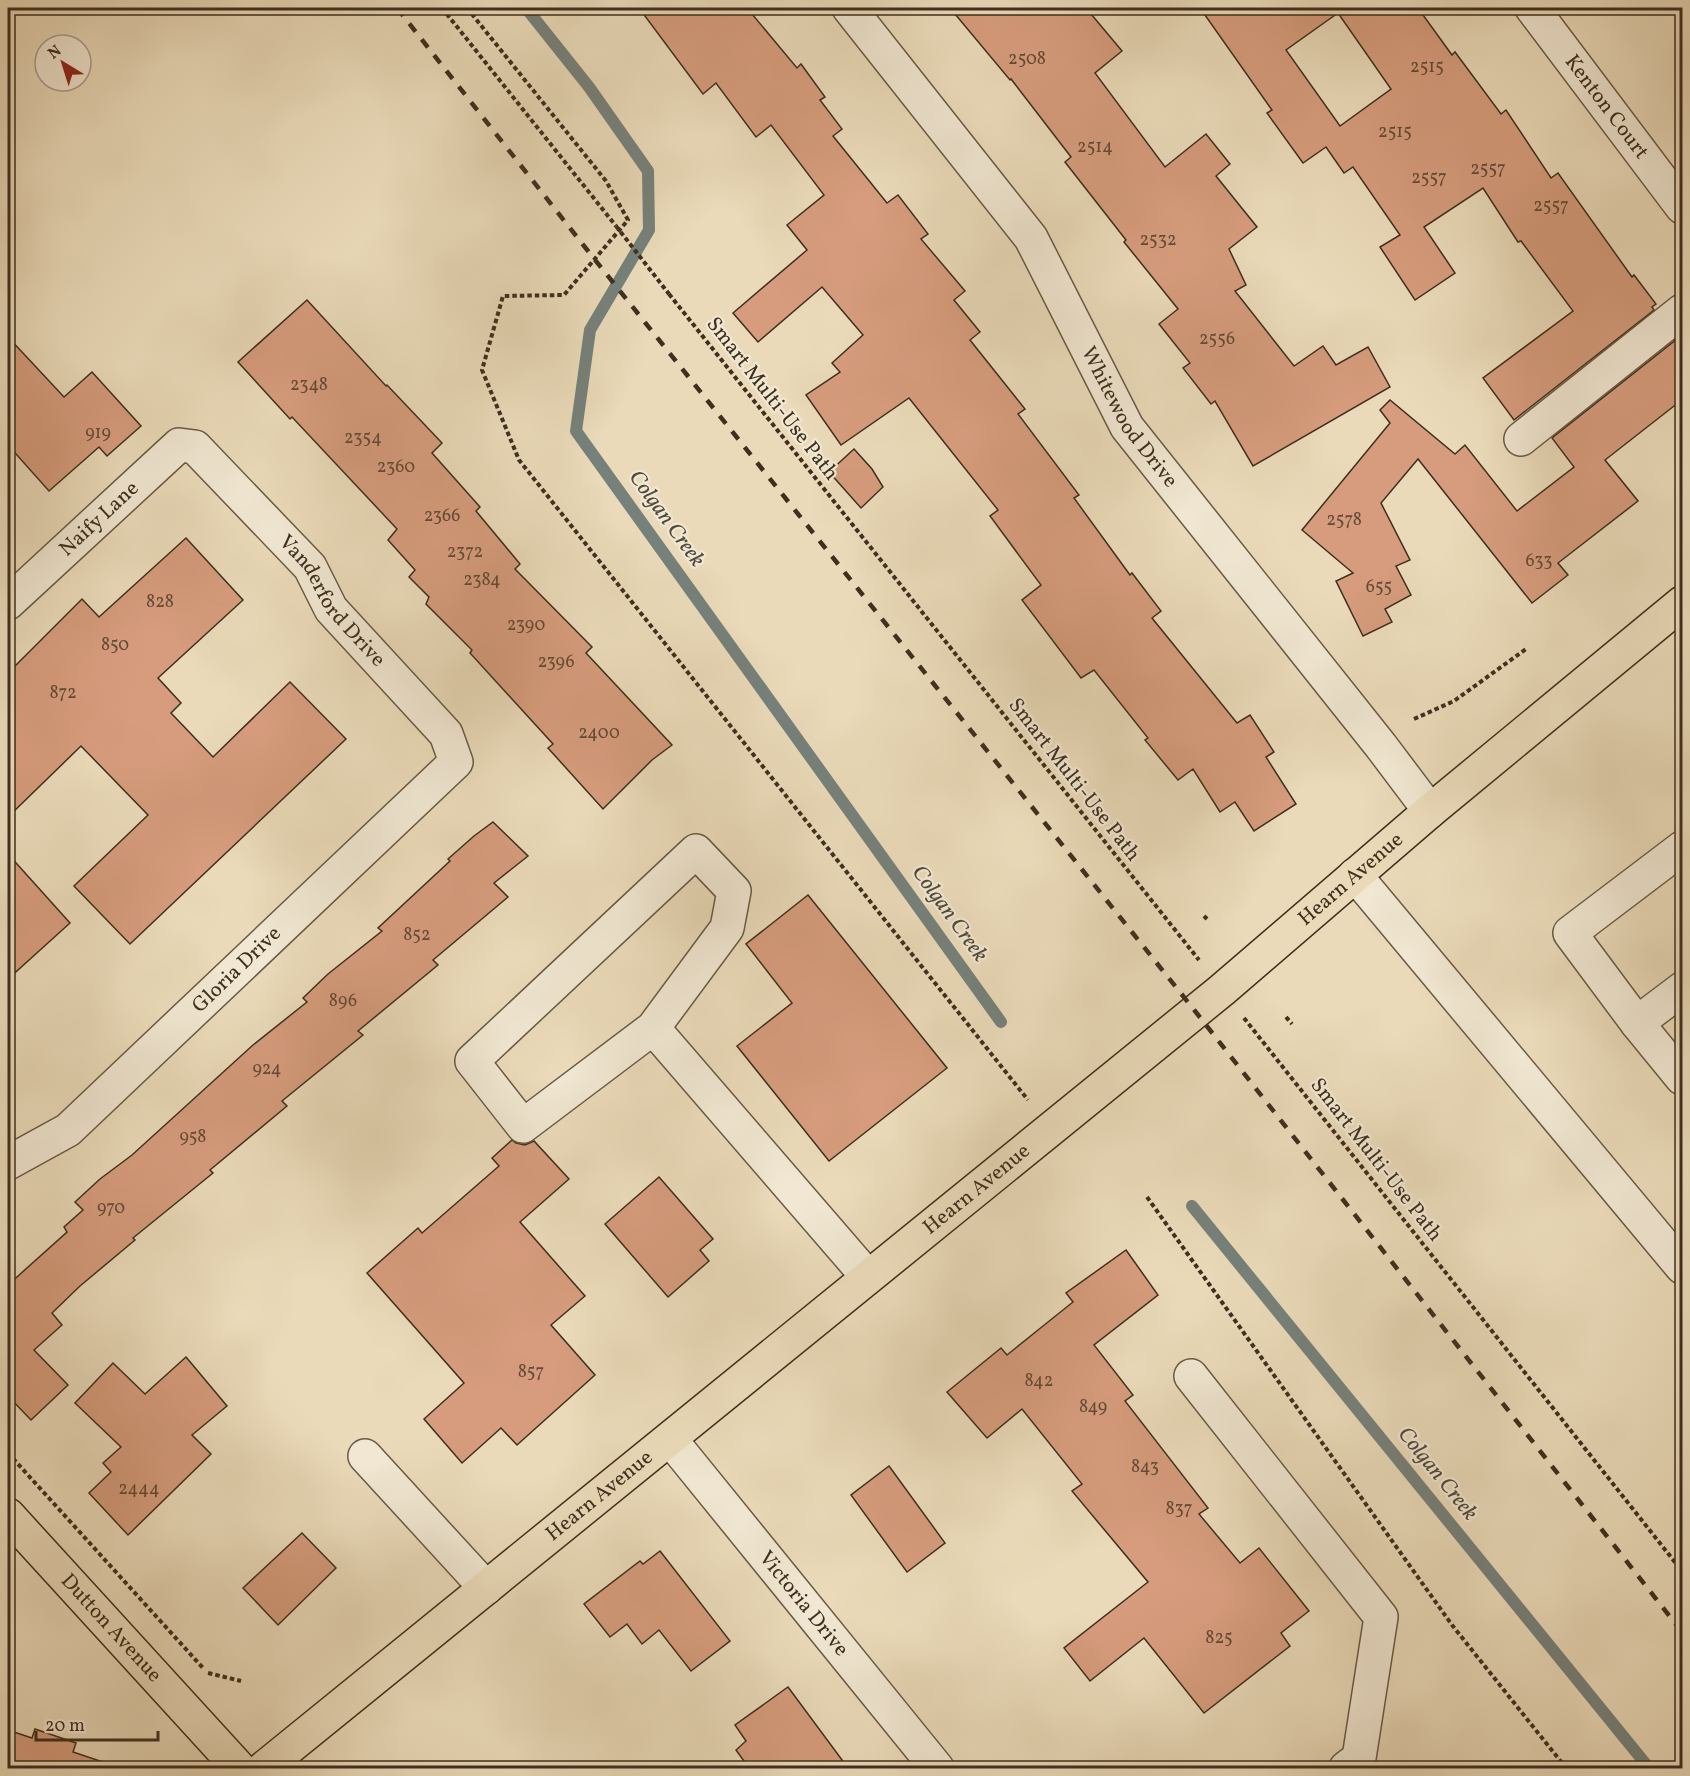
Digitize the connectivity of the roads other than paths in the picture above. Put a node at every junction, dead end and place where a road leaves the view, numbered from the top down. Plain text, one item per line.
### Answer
1 (849, 8) edge
2 (1532, 8) edge
3 (1683, 207) edge
4 (1683, 311) edge
5 (1521, 439) dead end
6 (195, 447) joint
7 (8, 603) edge
8 (1683, 603) edge
9 (456, 762) joint
10 (1430, 811) junction
11 (1683, 848) edge
12 (1355, 875) junction
13 (1683, 989) edge
14 (1637, 1023) junction
15 (653, 1028) junction
16 (1683, 1078) edge
17 (8, 1163) edge
18 (1683, 1267) edge
19 (868, 1277) junction
20 (1191, 1376) dead end
21 (670, 1439) junction
22 (365, 1456) dead end
23 (8, 1515) edge
24 (486, 1588) junction
25 (1353, 1763) edge
26 (239, 1768) edge
27 (264, 1768) edge
28 (937, 1768) edge

1 - 10 street, Whitewood Drive
2 - 3 street, Kenton Court
4 - 5 street
6 - 7 street, Naify Lane
6 - 9 street, Vanderford Drive
8 - 10 main road, Hearn Avenue
9 - 17 street, Gloria Drive
10 - 12 main road, Hearn Avenue
11 - 14 street
12 - 18 street
12 - 19 main road, Hearn Avenue
13 - 14 street
14 - 16 street
15 - 15 street
15 - 19 street
19 - 21 main road, Hearn Avenue
20 - 25 street
21 - 24 main road, Hearn Avenue
21 - 28 street, Victoria Drive
22 - 24 street
23 - 26 main road, Dutton Avenue
24 - 27 main road, Hearn Avenue

